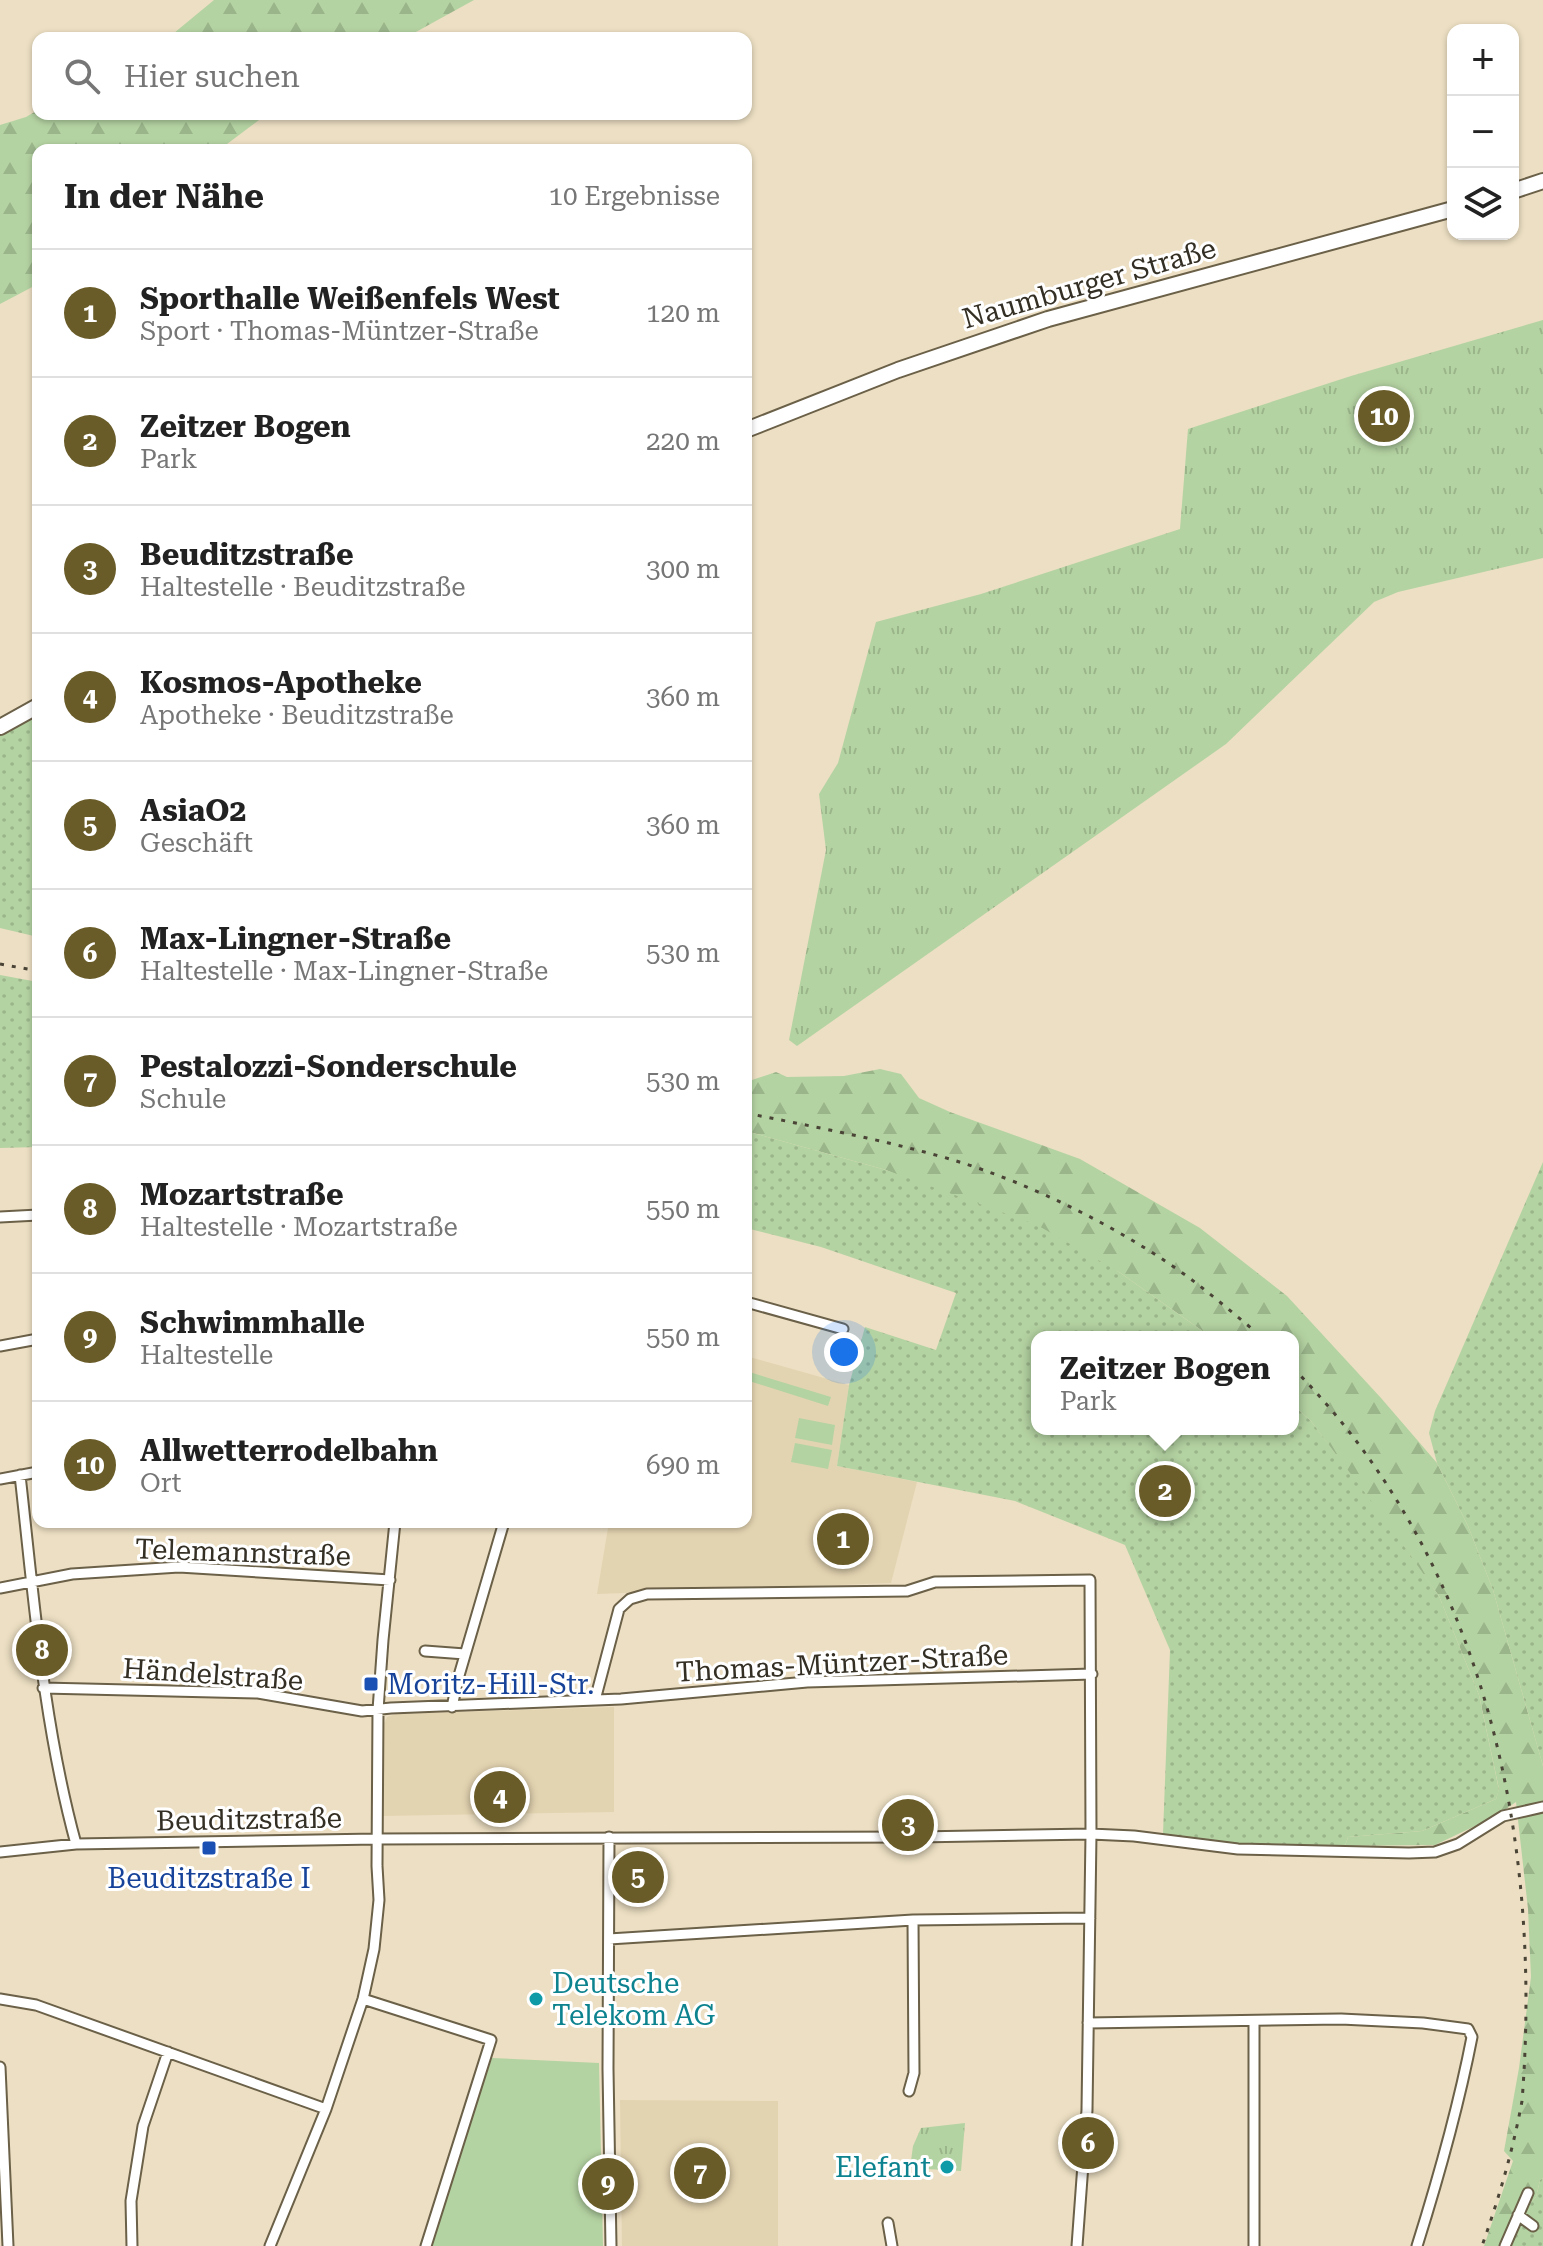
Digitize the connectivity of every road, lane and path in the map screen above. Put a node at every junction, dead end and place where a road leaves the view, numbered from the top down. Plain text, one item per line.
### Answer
1 (1543, 181) edge
2 (1519, 189) edge
3 (1447, 211) edge
4 (752, 428) edge
5 (32, 709) edge
6 (0, 727) edge
7 (32, 1215) edge
8 (0, 1217) edge
9 (752, 1304) edge
10 (843, 1329) dead end
11 (32, 1340) edge
12 (0, 1346) edge
13 (32, 1473) edge
14 (20, 1475) junction
15 (0, 1479) edge
16 (394, 1528) edge
17 (502, 1528) edge
18 (390, 1580) junction
19 (31, 1581) junction
20 (0, 1588) edge
21 (425, 1651) dead end
22 (465, 1654) junction
23 (1092, 1674) junction
24 (43, 1688) junction
25 (595, 1700) junction
26 (452, 1707) junction
27 (378, 1710) junction
28 (1543, 1807) edge
29 (1091, 1834) junction
30 (609, 1837) junction
31 (377, 1839) junction
32 (76, 1844) junction
33 (0, 1852) edge
34 (1090, 1918) junction
35 (913, 1920) junction
36 (609, 1939) junction
37 (0, 1999) edge
38 (363, 1999) junction
39 (1254, 2021) junction
40 (1088, 2023) junction
41 (168, 2052) junction
42 (0, 2067) edge
43 (909, 2091) dead end
44 (326, 2109) junction
45 (1528, 2193) dead end
46 (1518, 2215) junction
47 (888, 2223) dead end
48 (1533, 2226) dead end
49 (8, 2246) edge
50 (132, 2246) edge
51 (270, 2246) edge
52 (426, 2246) edge
53 (611, 2246) edge
54 (892, 2246) edge
55 (1077, 2246) edge
56 (1254, 2246) edge
57 (1417, 2246) edge
58 (1505, 2246) edge

1 - 2 main road
3 - 4 main road, Naumburger Straße
5 - 6 main road
7 - 8 street
9 - 10 street
11 - 12 street
13 - 14 street
14 - 15 street
14 - 19 street
16 - 18 street
17 - 22 street
18 - 19 street, Telemannstraße
18 - 27 street
19 - 20 street, Telemannstraße
19 - 24 street
21 - 22 street
22 - 26 street
23 - 25 street, Thomas-Müntzer-Straße
23 - 25 street
23 - 29 street
24 - 27 street, Händelstraße
24 - 32 street
25 - 26 street, Thomas-Müntzer-Straße
26 - 27 street, Thomas-Müntzer-Straße
27 - 31 street
28 - 29 street, Beuditzstraße
29 - 30 street, Beuditzstraße
29 - 34 street
30 - 31 street, Beuditzstraße
30 - 36 street
31 - 32 street, Beuditzstraße
31 - 38 street
32 - 33 street, Beuditzstraße
34 - 35 street
34 - 40 street
35 - 36 street
35 - 43 street
36 - 53 street
37 - 41 street
38 - 44 street
38 - 52 street
39 - 40 street
39 - 56 street
39 - 57 street
40 - 55 street
41 - 44 street
41 - 50 street
42 - 49 street
44 - 51 street
45 - 46 street
46 - 48 street
46 - 58 street
47 - 54 street

